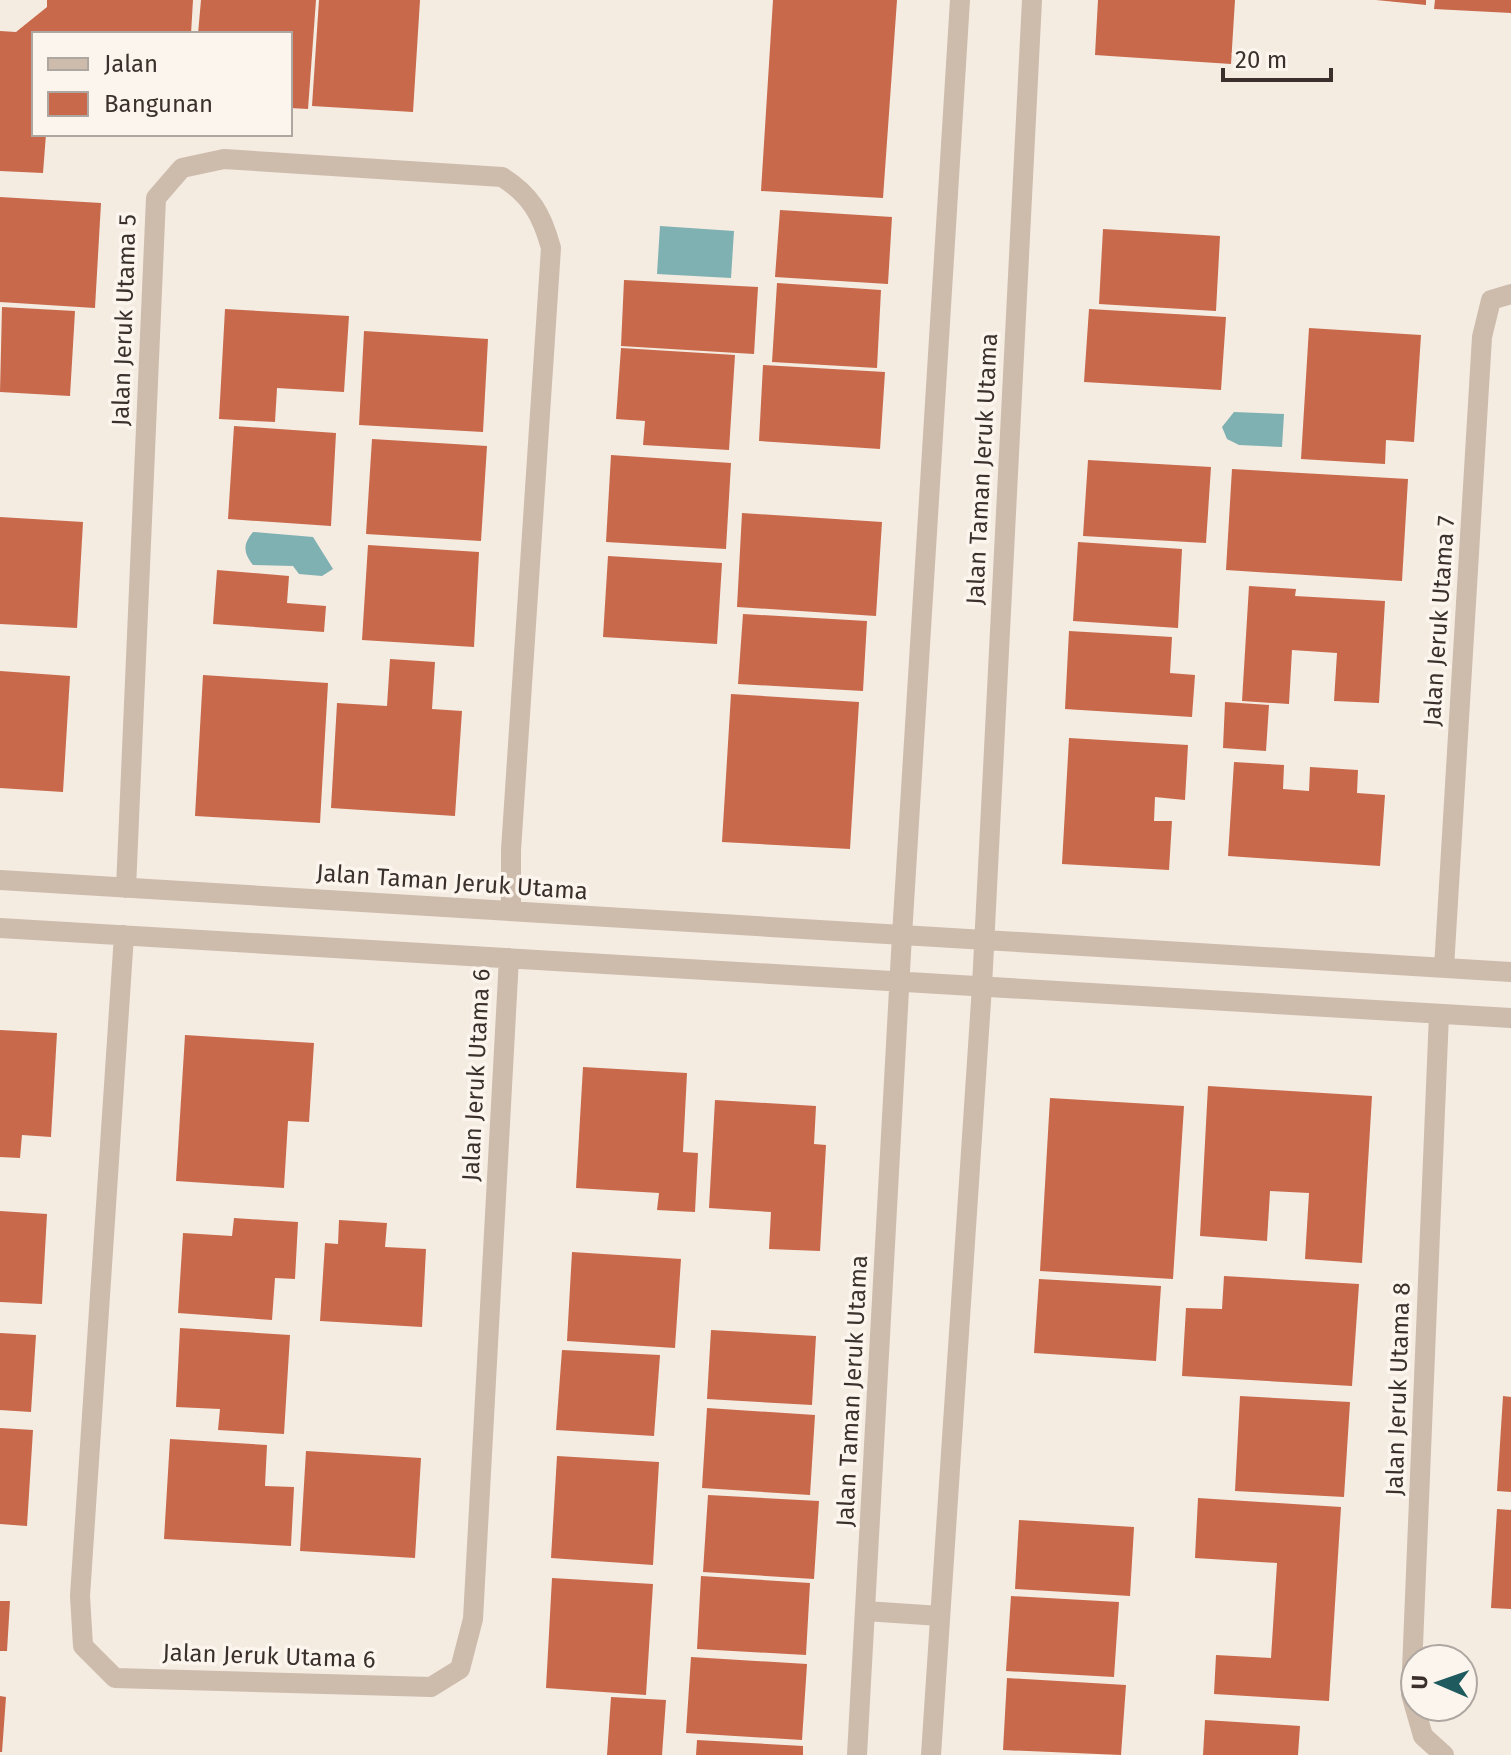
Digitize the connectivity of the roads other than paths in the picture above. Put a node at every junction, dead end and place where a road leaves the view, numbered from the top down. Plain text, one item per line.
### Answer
1 (960, 0) edge
2 (1032, 0) edge
3 (1511, 294) edge
4 (0, 880) edge
5 (126, 888) junction
6 (511, 911) junction
7 (0, 928) edge
8 (124, 935) junction
9 (902, 935) junction
10 (984, 940) junction
11 (509, 958) junction
12 (1444, 968) junction
13 (1511, 972) edge
14 (901, 982) junction
15 (982, 986) junction
16 (1439, 1014) junction
17 (1511, 1018) edge
18 (865, 1611) junction
19 (940, 1616) junction
20 (857, 1755) edge
21 (931, 1755) edge
22 (1444, 1755) edge

1 - 9 street, Jalan Taman Jeruk Utama
2 - 10 street, Jalan Taman Jeruk Utama
3 - 12 street, Jalan Jeruk Utama 7
4 - 5 street, Jalan Taman Jeruk Utama
5 - 6 street, Jalan Taman Jeruk Utama
5 - 6 street, Jalan Jeruk Utama 5
6 - 9 street, Jalan Taman Jeruk Utama
7 - 8 street
8 - 11 street
8 - 11 street, Jalan Jeruk Utama 6
9 - 10 street, Jalan Taman Jeruk Utama
9 - 14 street, Jalan Taman Jeruk Utama
10 - 12 street, Jalan Taman Jeruk Utama
10 - 15 street, Jalan Taman Jeruk Utama
11 - 14 street
12 - 13 street, Jalan Taman Jeruk Utama
14 - 15 street
14 - 18 street, Jalan Taman Jeruk Utama
15 - 16 street
15 - 19 street, Jalan Taman Jeruk Utama
16 - 17 street
16 - 22 street, Jalan Jeruk Utama 8
18 - 19 street
18 - 20 street, Jalan Taman Jeruk Utama
19 - 21 street, Jalan Taman Jeruk Utama

